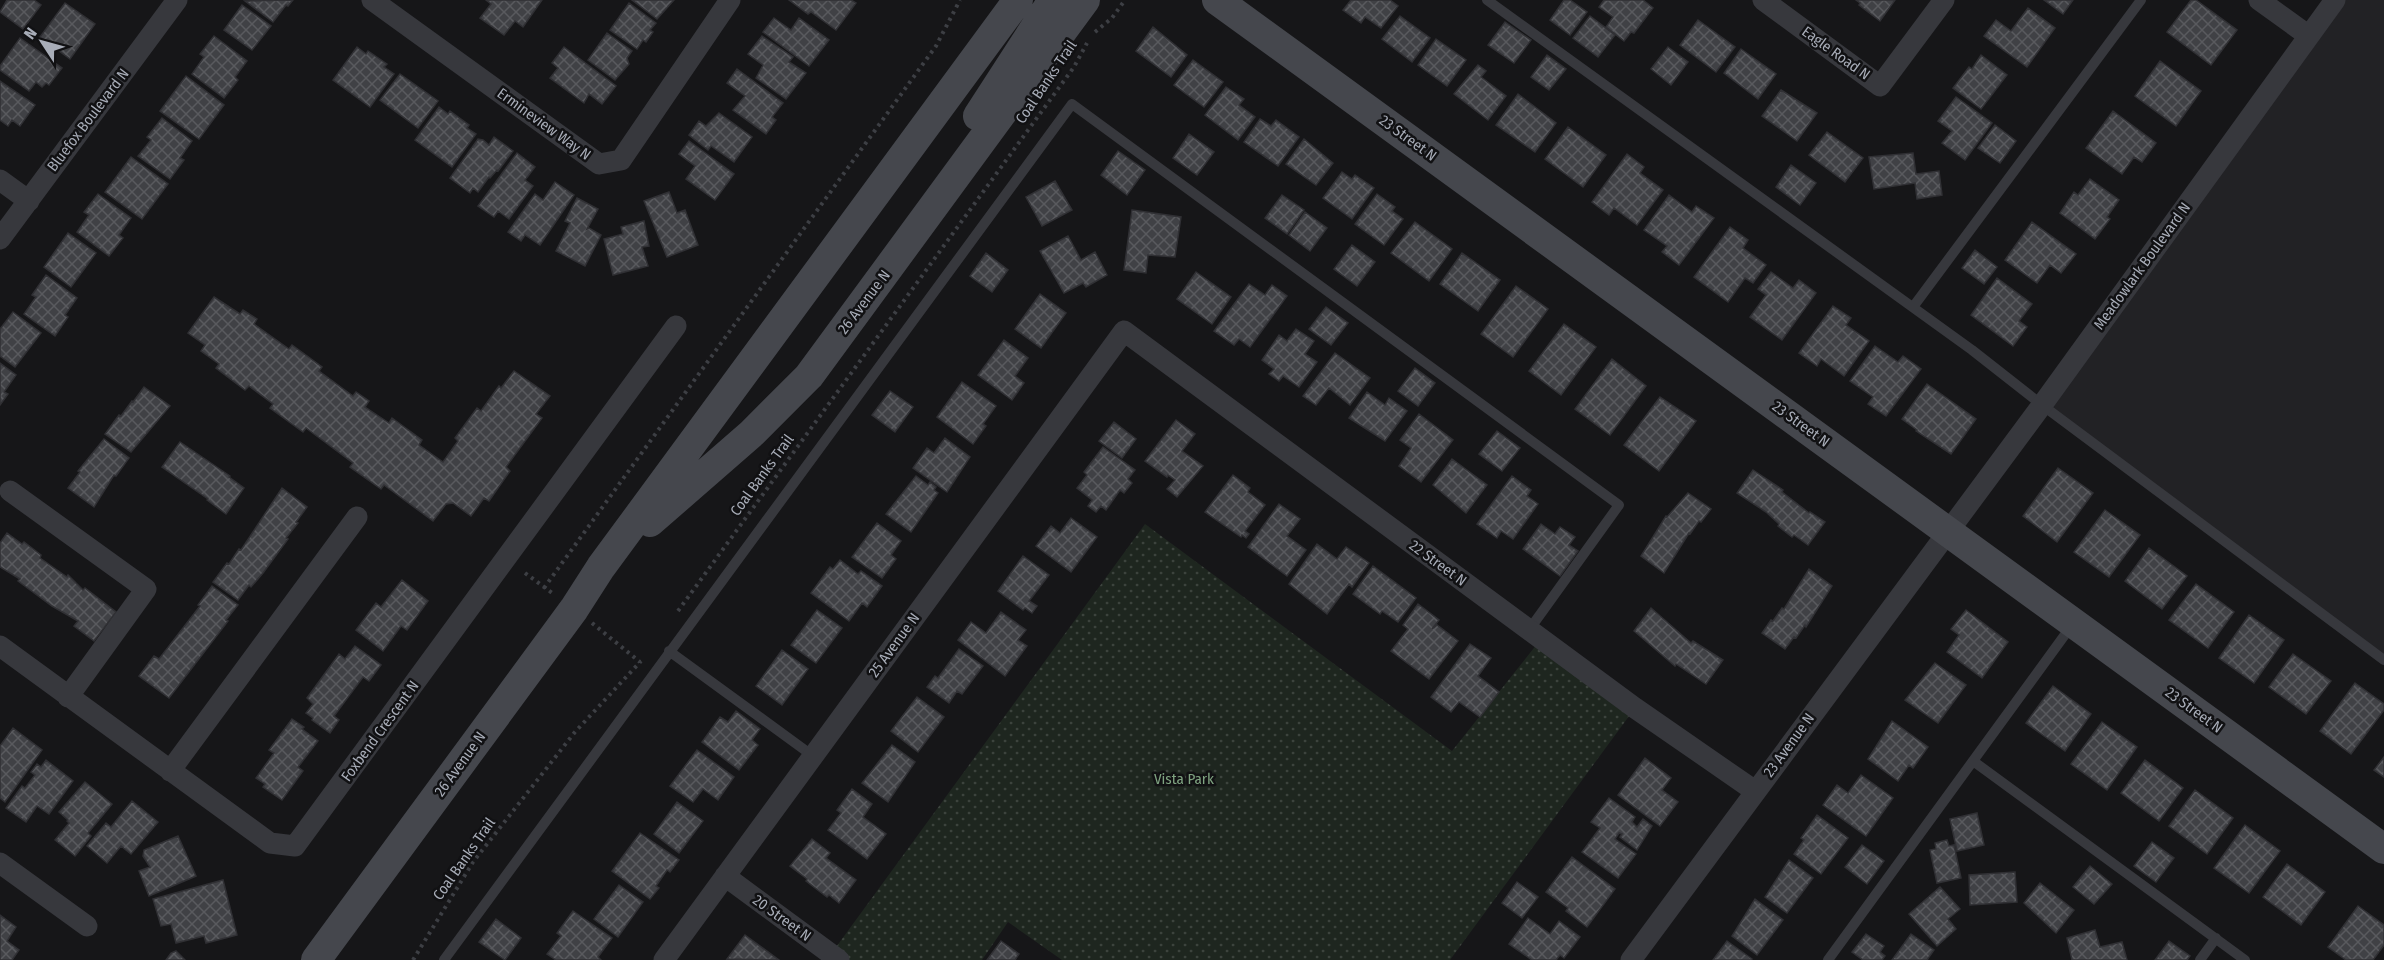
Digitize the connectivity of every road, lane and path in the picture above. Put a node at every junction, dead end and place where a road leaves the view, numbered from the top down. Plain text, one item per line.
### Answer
1 (177, 0) edge
2 (372, 0) edge
3 (730, 0) edge
4 (960, 0) edge
5 (1018, 0) edge
6 (1053, 0) edge
7 (1085, 0) edge
8 (1125, 0) edge
9 (1217, 0) edge
10 (1487, 0) edge
11 (1763, 0) edge
12 (1944, 0) edge
13 (2141, 0) edge
14 (2259, 0) edge
15 (2335, 0) edge
16 (2309, 36) junction
17 (0, 180) edge
18 (28, 201) junction
19 (916, 232) junction
20 (0, 239) edge
21 (1913, 307) junction
22 (676, 326) dead end
23 (1124, 331) joint
24 (2042, 405) junction
25 (10, 491) dead end
26 (357, 517) dead end
27 (1947, 531) junction
28 (601, 567) junction
29 (525, 573) dead end
30 (544, 588) junction
31 (559, 599) dead end
32 (675, 614) dead end
33 (585, 617) dead end
34 (2074, 622) junction
35 (1529, 630) junction
36 (0, 646) edge
37 (669, 651) junction
38 (647, 653) dead end
39 (2384, 660) edge
40 (640, 662) junction
41 (68, 697) junction
42 (813, 756) junction
43 (1972, 761) junction
44 (171, 771) junction
45 (1755, 791) junction
46 (2384, 849) edge
47 (0, 863) edge
48 (725, 876) junction
49 (87, 926) dead end
50 (2216, 938) junction
51 (316, 960) edge
52 (413, 960) edge
53 (444, 960) edge
54 (664, 960) edge
55 (840, 960) edge
56 (1631, 960) edge
57 (1828, 960) edge
58 (2200, 960) edge
59 (2246, 960) edge

1 - 18 street, Bluefox Boulevard N
2 - 3 street, Ermineview Way N
4 - 30 path
5 - 28 main road, 26 Avenue N
6 - 19 main road
7 - 19 main road, 26 Avenue N
8 - 32 path, Coal Banks Trail
9 - 27 main road, 23 Street N
10 - 21 lane
11 - 12 street, Eagle Road N
13 - 21 lane
14 - 16 street
15 - 16 street, Meadowlark Boulevard N
16 - 24 street, Meadowlark Boulevard N
17 - 18 street
18 - 20 street, Bluefox Boulevard N
19 - 28 main road, 26 Avenue N
21 - 24 lane
22 - 44 street, Foxbend Crescent N
23 - 35 street, 22 Street N
23 - 42 street, 25 Avenue N
24 - 27 street, Meadowlark Boulevard N
24 - 39 lane
25 - 41 street
26 - 44 street
27 - 34 main road, 23 Street N
27 - 45 street, 23 Avenue N
28 - 51 main road, 26 Avenue N
29 - 30 path
30 - 31 path
33 - 40 path
34 - 43 lane
34 - 46 main road, 23 Street N
35 - 37 lane
35 - 45 street, 22 Street N
36 - 41 street, Foxbend Crescent N
37 - 42 lane
37 - 53 lane
38 - 40 path, Coal Banks Trail
40 - 52 path, Coal Banks Trail
41 - 44 street, Foxbend Crescent N
42 - 48 street, 25 Avenue N
43 - 50 lane
43 - 57 lane
45 - 56 street, 23 Avenue N
47 - 49 street
48 - 54 street, 25 Avenue N
48 - 55 street, 20 Street N
50 - 58 lane
50 - 59 lane

